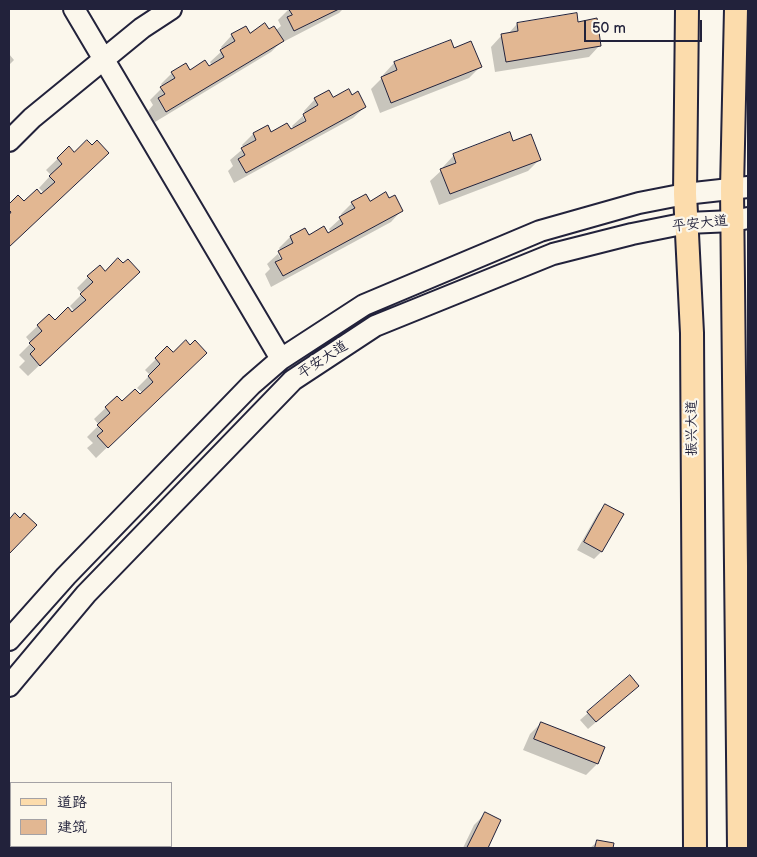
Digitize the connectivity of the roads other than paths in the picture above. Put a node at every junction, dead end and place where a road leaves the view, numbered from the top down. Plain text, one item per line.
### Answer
1 (74, 9) edge
2 (171, 9) edge
3 (688, 9) edge
4 (736, 9) edge
5 (104, 59) junction
6 (9, 141) edge
7 (740, 188) edge
8 (685, 194) junction
9 (740, 219) edge
10 (687, 223) junction
11 (281, 359) junction
12 (743, 622) edge
13 (9, 640) edge
14 (9, 686) edge
15 (695, 848) edge
16 (739, 848) edge

1 - 5 main road
2 - 5 main road
3 - 8 main road, 振兴大道
4 - 7 main road
5 - 6 main road
5 - 11 main road
7 - 8 main road, 平安大道
7 - 9 main road
8 - 10 main road, 振兴大道
8 - 11 main road, 平安大道
9 - 10 main road, 平安大道
9 - 12 main road
10 - 14 main road, 平安大道
10 - 15 main road, 振兴大道
11 - 13 main road, 平安大道
12 - 16 main road

